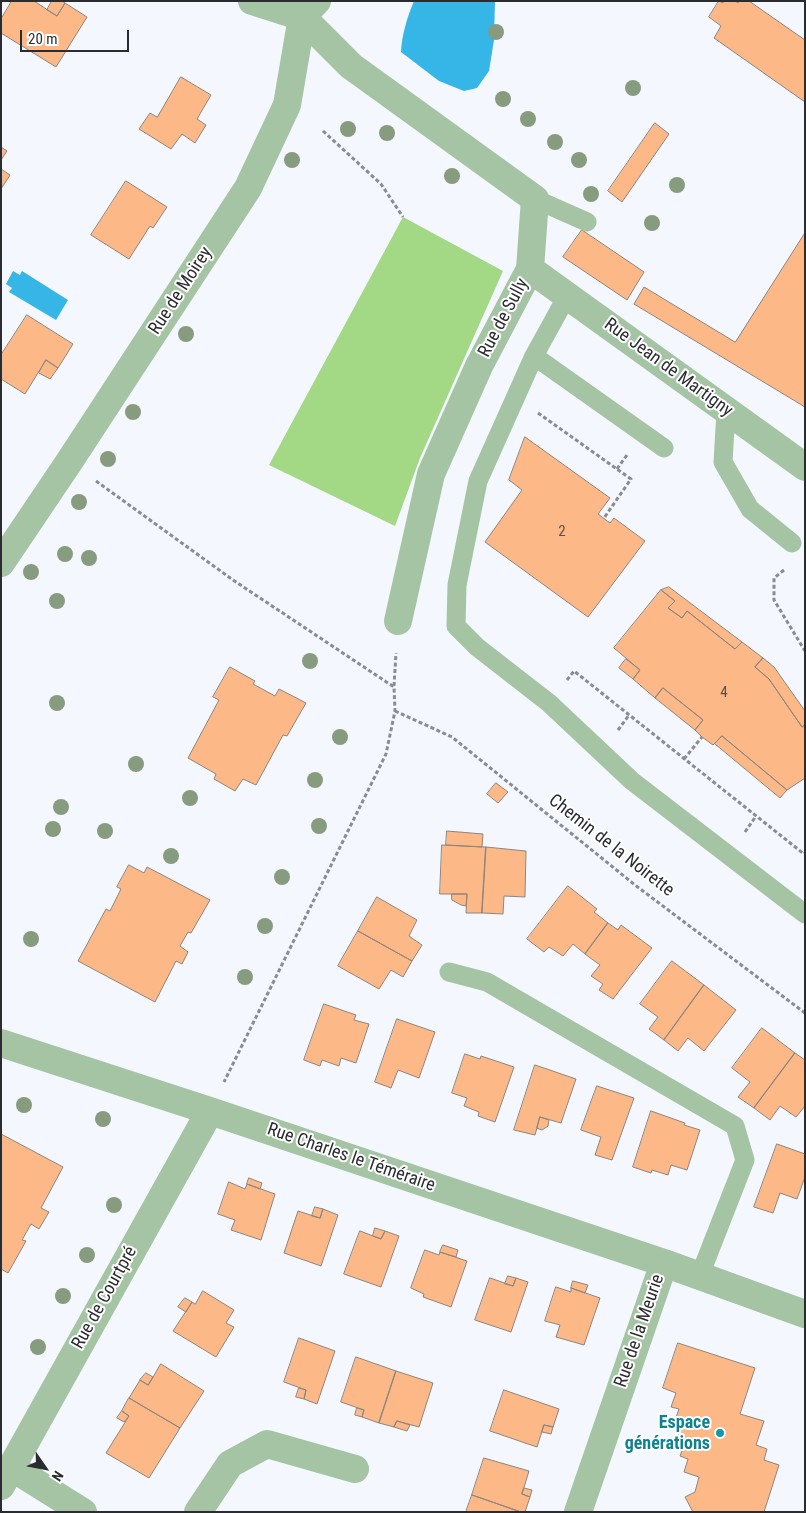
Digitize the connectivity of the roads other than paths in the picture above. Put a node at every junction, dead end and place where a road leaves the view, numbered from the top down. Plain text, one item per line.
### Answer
1 (252, 1) edge
2 (309, 9) edge
3 (535, 199) junction
4 (587, 222) dead end
5 (530, 269) junction
6 (567, 296) junction
7 (534, 356) junction
8 (726, 411) junction
9 (664, 448) dead end
10 (805, 467) edge
11 (792, 543) dead end
12 (1, 563) edge
13 (398, 621) dead end
14 (805, 914) edge
15 (449, 972) dead end
16 (1, 1043) edge
17 (210, 1111) junction
18 (664, 1263) junction
19 (700, 1275) junction
20 (805, 1314) edge
21 (355, 1469) dead end
22 (6, 1476) edge
23 (83, 1512) edge
24 (198, 1512) edge
25 (578, 1512) edge

1 - 2 street
2 - 3 street
2 - 12 street, Rue de Moirey
3 - 4 lane
3 - 5 street, Rue de Sully
5 - 6 street, Rue Jean de Martigny
5 - 13 street, Rue de Sully
6 - 7 lane
6 - 8 street, Rue Jean de Martigny
7 - 9 lane
7 - 14 lane
8 - 10 street, Rue Jean de Martigny
8 - 11 lane
15 - 19 lane
16 - 17 street, Rue Charles le Téméraire
17 - 18 street, Rue Charles le Téméraire
17 - 22 street, Rue de Courtpré
18 - 19 street, Rue Charles le Téméraire
18 - 25 street, Rue de la Meurie
19 - 20 street, Rue Charles le Téméraire
21 - 24 street
22 - 23 street

